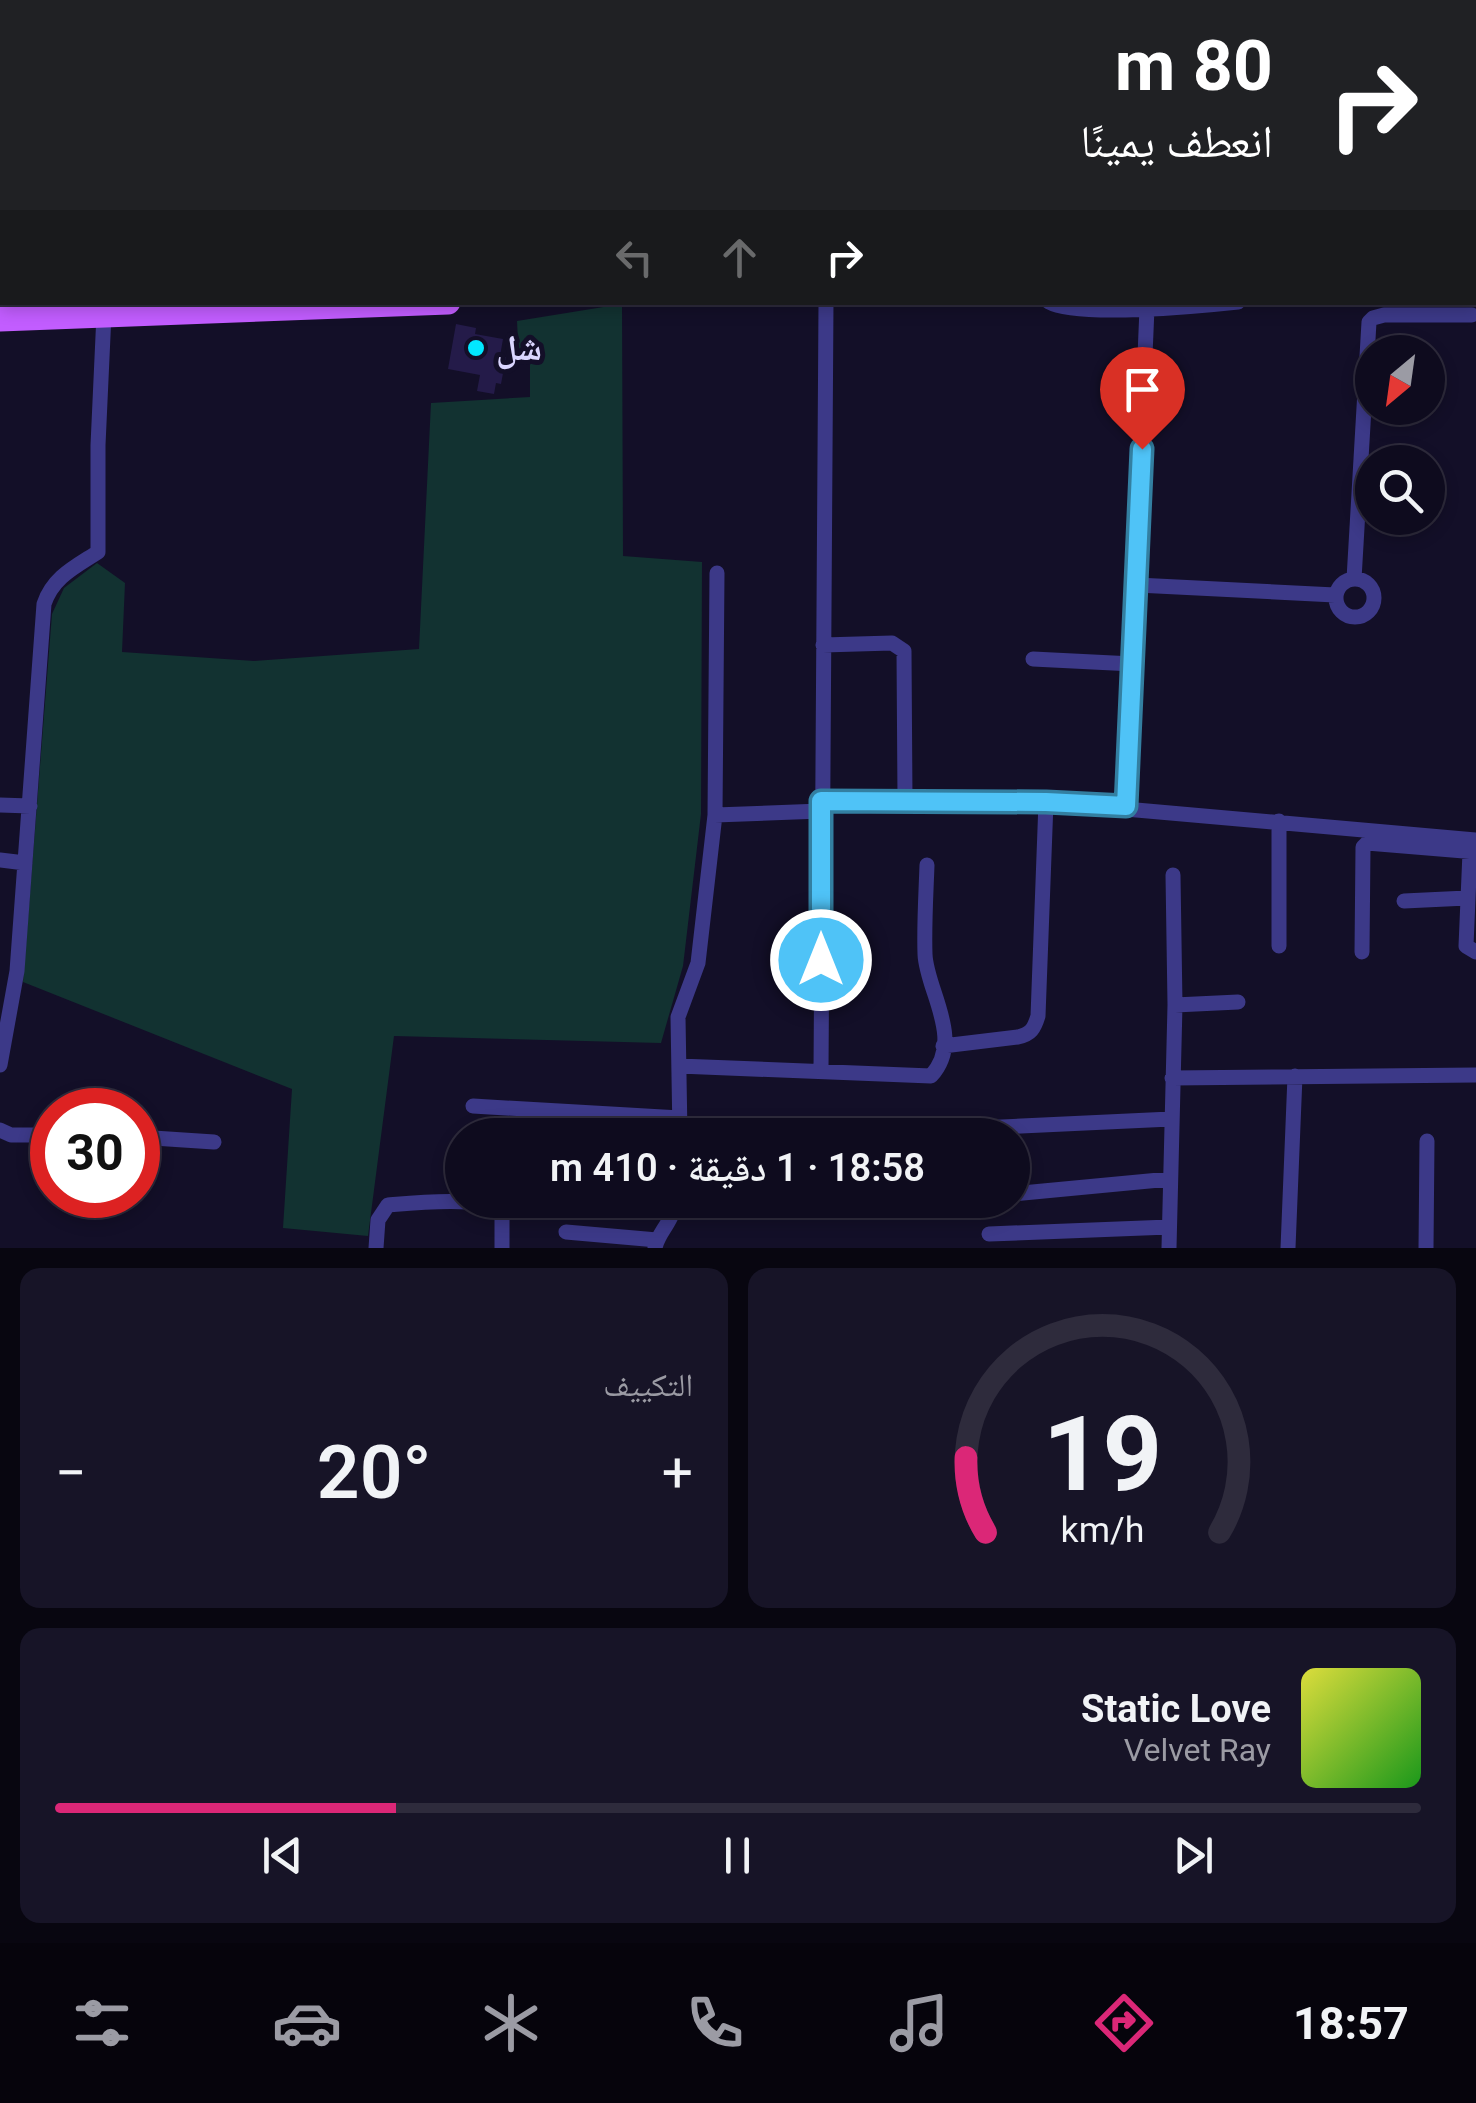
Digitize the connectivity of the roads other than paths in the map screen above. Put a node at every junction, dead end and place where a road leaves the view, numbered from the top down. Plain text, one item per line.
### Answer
1 (284, 305) edge
2 (353, 305) edge
3 (826, 305) edge
4 (1056, 305) edge
5 (1192, 305) edge
6 (258, 308) junction
7 (1147, 308) junction
8 (104, 314) junction
9 (1472, 315) dead end
10 (0, 319) edge
11 (717, 573) dead end
12 (1354, 578) junction
13 (1137, 585) junction
14 (1336, 595) junction
15 (824, 645) junction
16 (1033, 659) dead end
17 (1133, 664) junction
18 (904, 800) junction
19 (1046, 802) junction
20 (0, 806) edge
21 (30, 806) junction
22 (821, 806) junction
23 (1126, 806) junction
24 (715, 815) junction
25 (1279, 821) junction
26 (1474, 848) edge
27 (0, 860) edge
28 (25, 863) junction
29 (928, 865) dead end
30 (1173, 875) dead end
31 (1467, 898) junction
32 (1404, 901) dead end
33 (1279, 946) dead end
34 (1362, 952) dead end
35 (1476, 952) edge
36 (0, 968) edge
37 (17, 971) junction
38 (1238, 1002) dead end
39 (1175, 1005) junction
40 (944, 1046) junction
41 (0, 1065) edge
42 (680, 1066) junction
43 (822, 1071) junction
44 (1476, 1075) edge
45 (1296, 1076) junction
46 (1172, 1078) junction
47 (473, 1106) dead end
48 (591, 1118) edge
49 (680, 1118) edge
50 (1171, 1119) junction
51 (1030, 1126) edge
52 (0, 1130) edge
53 (30, 1135) edge
54 (160, 1138) edge
55 (1427, 1141) dead end
56 (214, 1142) dead end
57 (1170, 1179) junction
58 (1030, 1192) edge
59 (670, 1218) edge
60 (1168, 1227) junction
61 (566, 1232) dead end
62 (988, 1234) dead end
63 (656, 1244) edge
64 (376, 1248) edge
65 (502, 1248) edge
66 (1168, 1248) edge
67 (1288, 1248) edge
68 (1426, 1248) edge

1 - 6 street
2 - 6 main road
3 - 15 street
4 - 7 street
5 - 7 street
6 - 8 main road
7 - 13 street
8 - 10 main road
8 - 21 street
9 - 12 street
11 - 24 street
12 - 14 street
12 - 14 street
13 - 14 street
13 - 17 street
15 - 18 street
15 - 22 street
16 - 17 street
17 - 23 street
18 - 19 street
18 - 22 street
19 - 23 street
19 - 40 street
20 - 21 street
21 - 28 street
22 - 24 street
22 - 43 street
23 - 25 street
24 - 42 street
25 - 26 street
25 - 33 street
26 - 31 street
26 - 34 street
27 - 28 street
28 - 37 street
29 - 40 street
30 - 39 street
31 - 32 street
31 - 35 street
36 - 37 street
37 - 41 street
38 - 39 street
39 - 46 street
40 - 43 street
42 - 43 street
42 - 49 street
44 - 45 street
45 - 46 street
45 - 67 street
46 - 50 street
47 - 48 street
50 - 51 street
50 - 57 street
52 - 53 street
54 - 56 street
55 - 68 street
57 - 58 street
57 - 60 street
59 - 63 street
60 - 62 street
60 - 66 street
61 - 63 street
64 - 65 street

